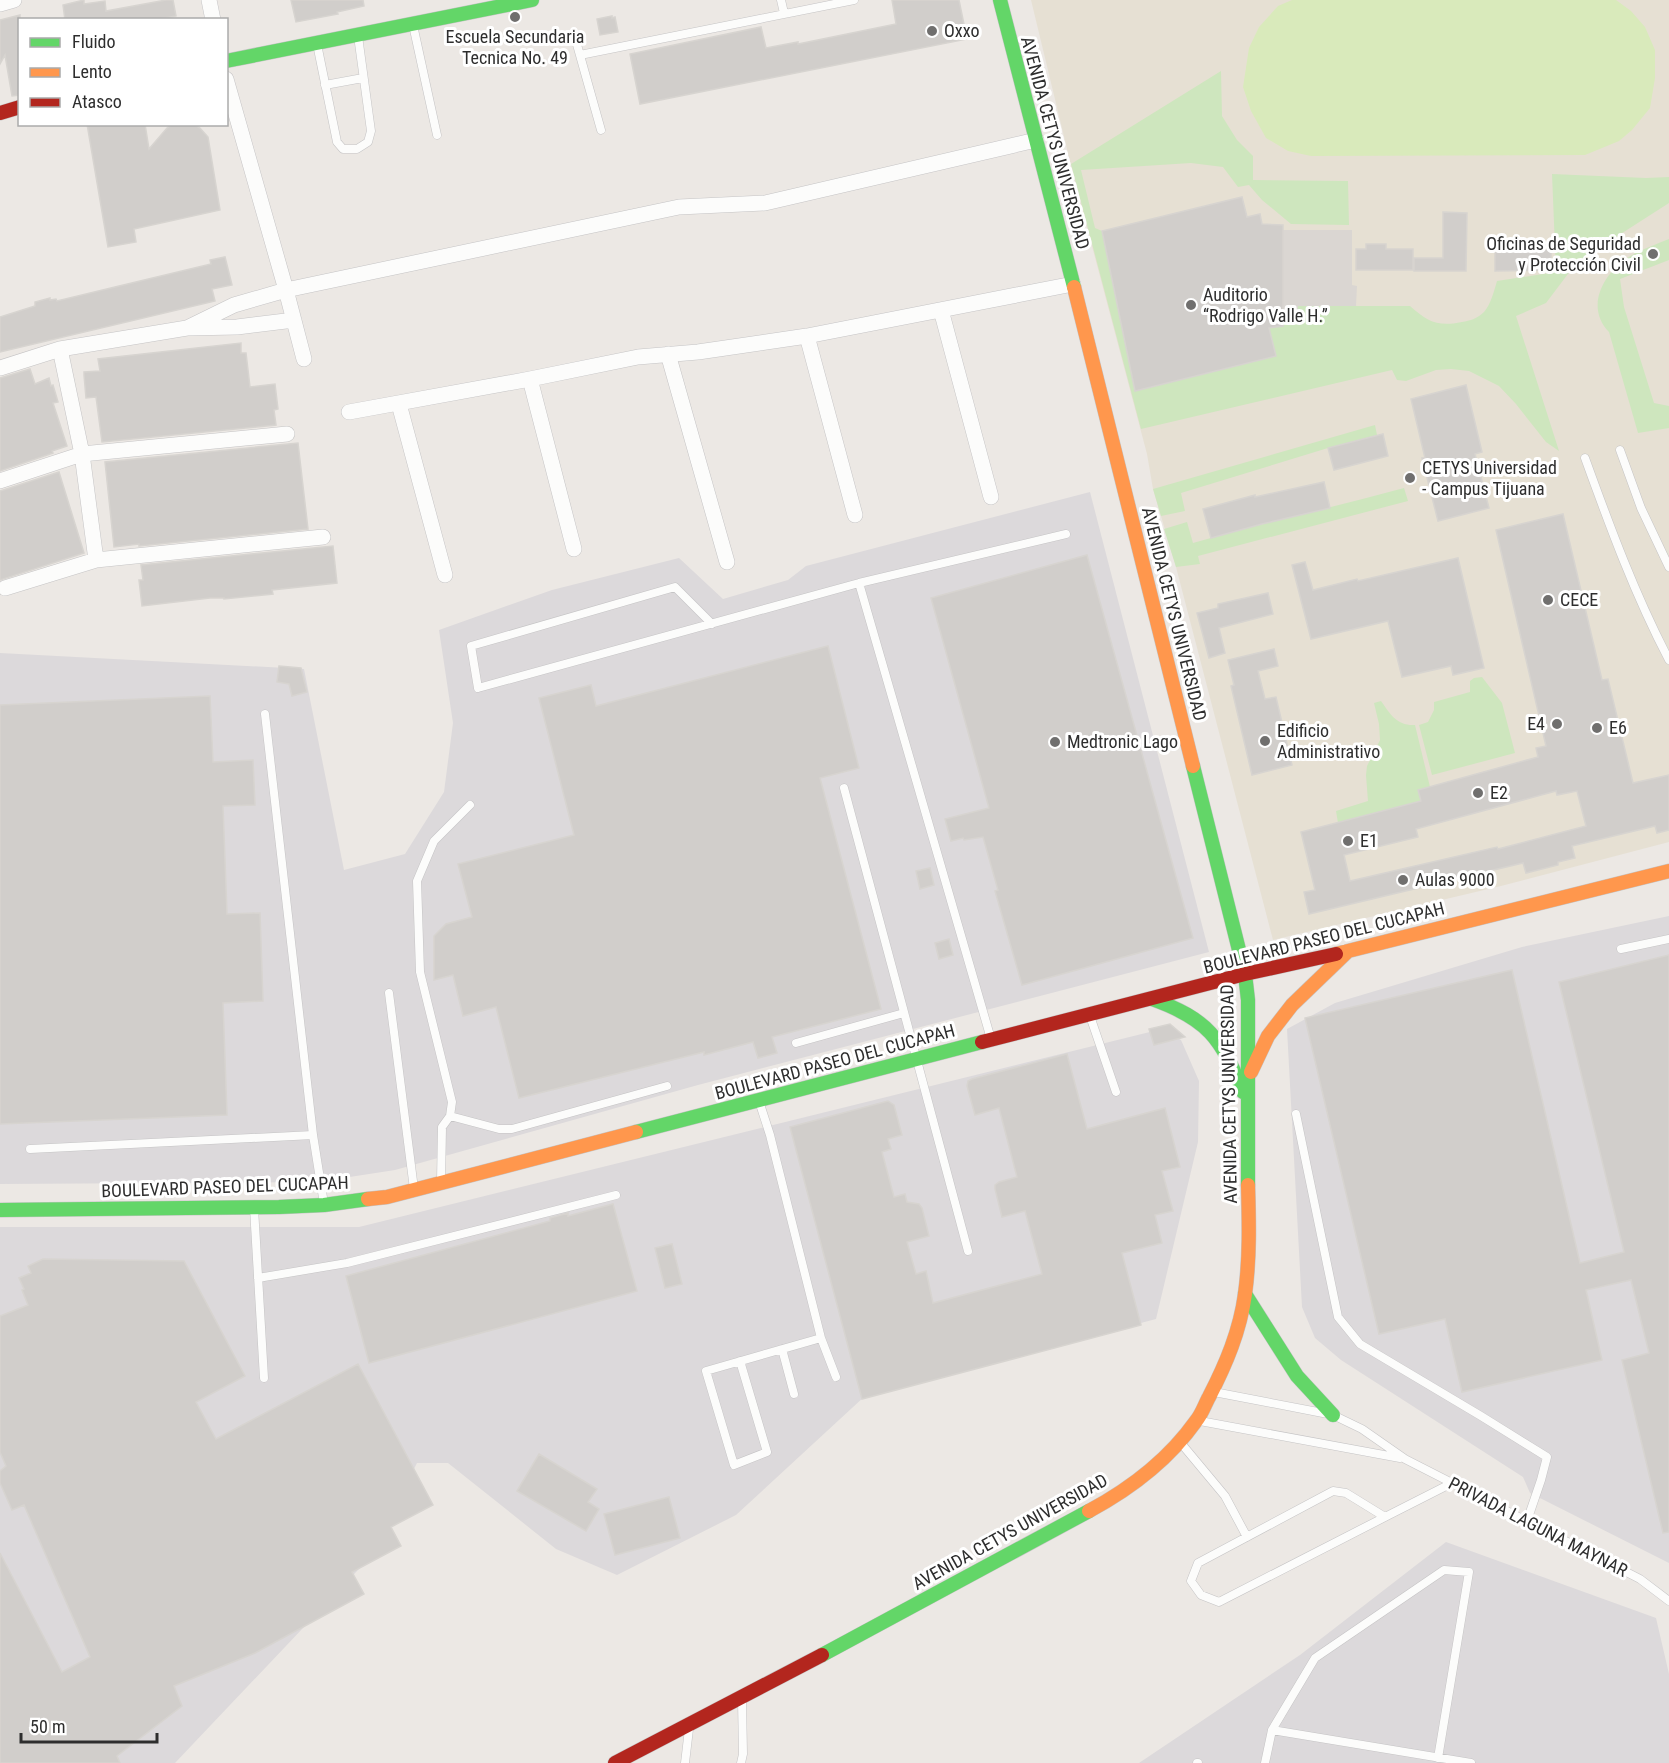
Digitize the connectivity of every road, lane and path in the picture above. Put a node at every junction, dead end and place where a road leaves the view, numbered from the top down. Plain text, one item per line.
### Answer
1 (14, 0) edge
2 (209, 0) edge
3 (532, 0) edge
4 (781, 0) edge
5 (854, 0) edge
6 (1000, 0) edge
7 (0, 4) edge
8 (784, 13) junction
9 (213, 18) edge
10 (412, 24) junction
11 (574, 34) dead end
12 (357, 35) junction
13 (316, 43) junction
14 (580, 55) junction
15 (228, 61) edge
16 (363, 78) junction
17 (325, 84) junction
18 (228, 86) edge
19 (18, 108) edge
20 (0, 112) edge
21 (601, 130) dead end
22 (437, 135) dead end
23 (1036, 140) junction
24 (1073, 284) junction
25 (286, 290) junction
26 (941, 310) junction
27 (294, 320) junction
28 (187, 328) junction
29 (807, 336) junction
30 (60, 349) junction
31 (668, 354) junction
32 (304, 358) dead end
33 (0, 368) edge
34 (530, 379) junction
35 (399, 404) junction
36 (349, 412) dead end
37 (287, 434) dead end
38 (1620, 450) dead end
39 (82, 454) junction
40 (1585, 458) dead end
41 (0, 480) edge
42 (991, 497) dead end
43 (855, 515) dead end
44 (1066, 534) dead end
45 (323, 537) dead end
46 (574, 549) dead end
47 (96, 561) junction
48 (727, 562) dead end
49 (1669, 567) edge
50 (445, 575) dead end
51 (859, 583) junction
52 (5, 588) dead end
53 (712, 624) junction
54 (1669, 660) edge
55 (266, 714) dead end
56 (844, 788) dead end
57 (470, 806) dead end
58 (1669, 871) edge
59 (1669, 939) edge
60 (1621, 949) dead end
61 (1348, 951) junction
62 (1245, 974) junction
63 (389, 993) dead end
64 (1152, 999) junction
65 (904, 1012) junction
66 (1090, 1015) junction
67 (992, 1040) junction
68 (796, 1043) dead end
69 (917, 1060) junction
70 (1248, 1078) junction
71 (667, 1086) dead end
72 (1116, 1092) dead end
73 (759, 1101) junction
74 (1247, 1102) junction
75 (1296, 1114) dead end
76 (450, 1116) junction
77 (313, 1135) junction
78 (30, 1149) dead end
79 (441, 1183) junction
80 (414, 1190) junction
81 (616, 1195) dead end
82 (324, 1205) junction
83 (254, 1207) junction
84 (0, 1210) edge
85 (968, 1251) dead end
86 (258, 1278) junction
87 (1245, 1293) junction
88 (821, 1338) junction
89 (782, 1349) junction
90 (740, 1361) junction
91 (836, 1377) dead end
92 (264, 1378) dead end
93 (1212, 1392) junction
94 (794, 1394) dead end
95 (1333, 1415) junction
96 (1197, 1420) junction
97 (1179, 1441) junction
98 (1405, 1459) junction
99 (1452, 1483) junction
100 (1385, 1517) junction
101 (1527, 1521) junction
102 (1247, 1537) junction
103 (1669, 1600) edge
104 (742, 1698) junction
105 (690, 1725) junction
106 (1272, 1730) junction
107 (1438, 1758) junction
108 (615, 1763) edge
109 (685, 1763) edge
110 (741, 1763) edge
111 (1265, 1763) edge
112 (1470, 1763) edge

1 - 7 street
2 - 9 street
3 - 10 main road
4 - 8 lane
5 - 8 lane
6 - 23 main road, AVENIDA CETYS UNIVERSIDAD
8 - 14 lane
10 - 12 main road
10 - 22 lane
11 - 14 lane
12 - 13 main road
12 - 16 lane
13 - 15 main road
13 - 17 lane
14 - 21 lane
16 - 17 lane
16 - 17 lane
18 - 25 street
19 - 20 main road
23 - 24 main road, AVENIDA CETYS UNIVERSIDAD
23 - 25 street
24 - 26 street
24 - 62 main road, AVENIDA CETYS UNIVERSIDAD
25 - 27 street
25 - 28 street
26 - 29 street
26 - 42 street
27 - 28 street
27 - 32 street
28 - 30 street
29 - 31 street
29 - 43 street
30 - 33 street
30 - 39 street
31 - 34 street
31 - 48 street
34 - 35 street
34 - 46 street
35 - 36 street
35 - 50 street
37 - 39 street
38 - 49 lane
39 - 41 street
39 - 47 street
40 - 54 lane
44 - 51 lane
45 - 47 street
47 - 52 street
51 - 53 lane
51 - 67 lane
53 - 53 lane
55 - 77 lane
56 - 65 lane
57 - 76 lane
58 - 61 main road, BOULEVARD PASEO DEL CUCAPAH
59 - 60 lane
61 - 62 main road, BOULEVARD PASEO DEL CUCAPAH
61 - 70 main road
62 - 64 main road, BOULEVARD PASEO DEL CUCAPAH
62 - 70 main road, AVENIDA CETYS UNIVERSIDAD
63 - 80 lane
64 - 66 main road, BOULEVARD PASEO DEL CUCAPAH
64 - 74 main road
65 - 68 lane
65 - 69 lane
66 - 67 main road, BOULEVARD PASEO DEL CUCAPAH
66 - 72 lane
67 - 69 main road, BOULEVARD PASEO DEL CUCAPAH
69 - 73 main road, BOULEVARD PASEO DEL CUCAPAH
69 - 85 lane
70 - 74 main road, AVENIDA CETYS UNIVERSIDAD
71 - 76 lane
73 - 79 main road, BOULEVARD PASEO DEL CUCAPAH
73 - 88 lane
74 - 87 main road, AVENIDA CETYS UNIVERSIDAD
75 - 101 lane
76 - 79 lane
77 - 78 lane
77 - 82 lane
79 - 80 main road, BOULEVARD PASEO DEL CUCAPAH
80 - 82 main road, BOULEVARD PASEO DEL CUCAPAH
81 - 86 lane
82 - 83 main road, BOULEVARD PASEO DEL CUCAPAH
83 - 84 main road, BOULEVARD PASEO DEL CUCAPAH
83 - 86 lane
86 - 92 lane
87 - 93 main road, AVENIDA CETYS UNIVERSIDAD
87 - 95 main road
88 - 89 lane
88 - 91 lane
89 - 90 lane
89 - 94 lane
90 - 90 lane
93 - 95 lane, PRIVADA LAGUNA MAYNAR
93 - 96 main road, AVENIDA CETYS UNIVERSIDAD
95 - 98 lane, PRIVADA LAGUNA MAYNAR
96 - 97 main road, AVENIDA CETYS UNIVERSIDAD
96 - 98 lane, PRIVADA LAGUNA MAYNAR
97 - 102 lane
97 - 104 main road, AVENIDA CETYS UNIVERSIDAD
98 - 99 lane, PRIVADA LAGUNA MAYNAR
99 - 100 lane
99 - 101 lane, PRIVADA LAGUNA MAYNAR
100 - 102 lane
100 - 102 lane
101 - 103 lane, PRIVADA LAGUNA MAYNAR
104 - 105 main road, AVENIDA CETYS UNIVERSIDAD
104 - 110 lane
105 - 108 main road, AVENIDA CETYS UNIVERSIDAD
105 - 109 lane
106 - 107 lane
106 - 107 lane
106 - 111 lane
107 - 112 lane

